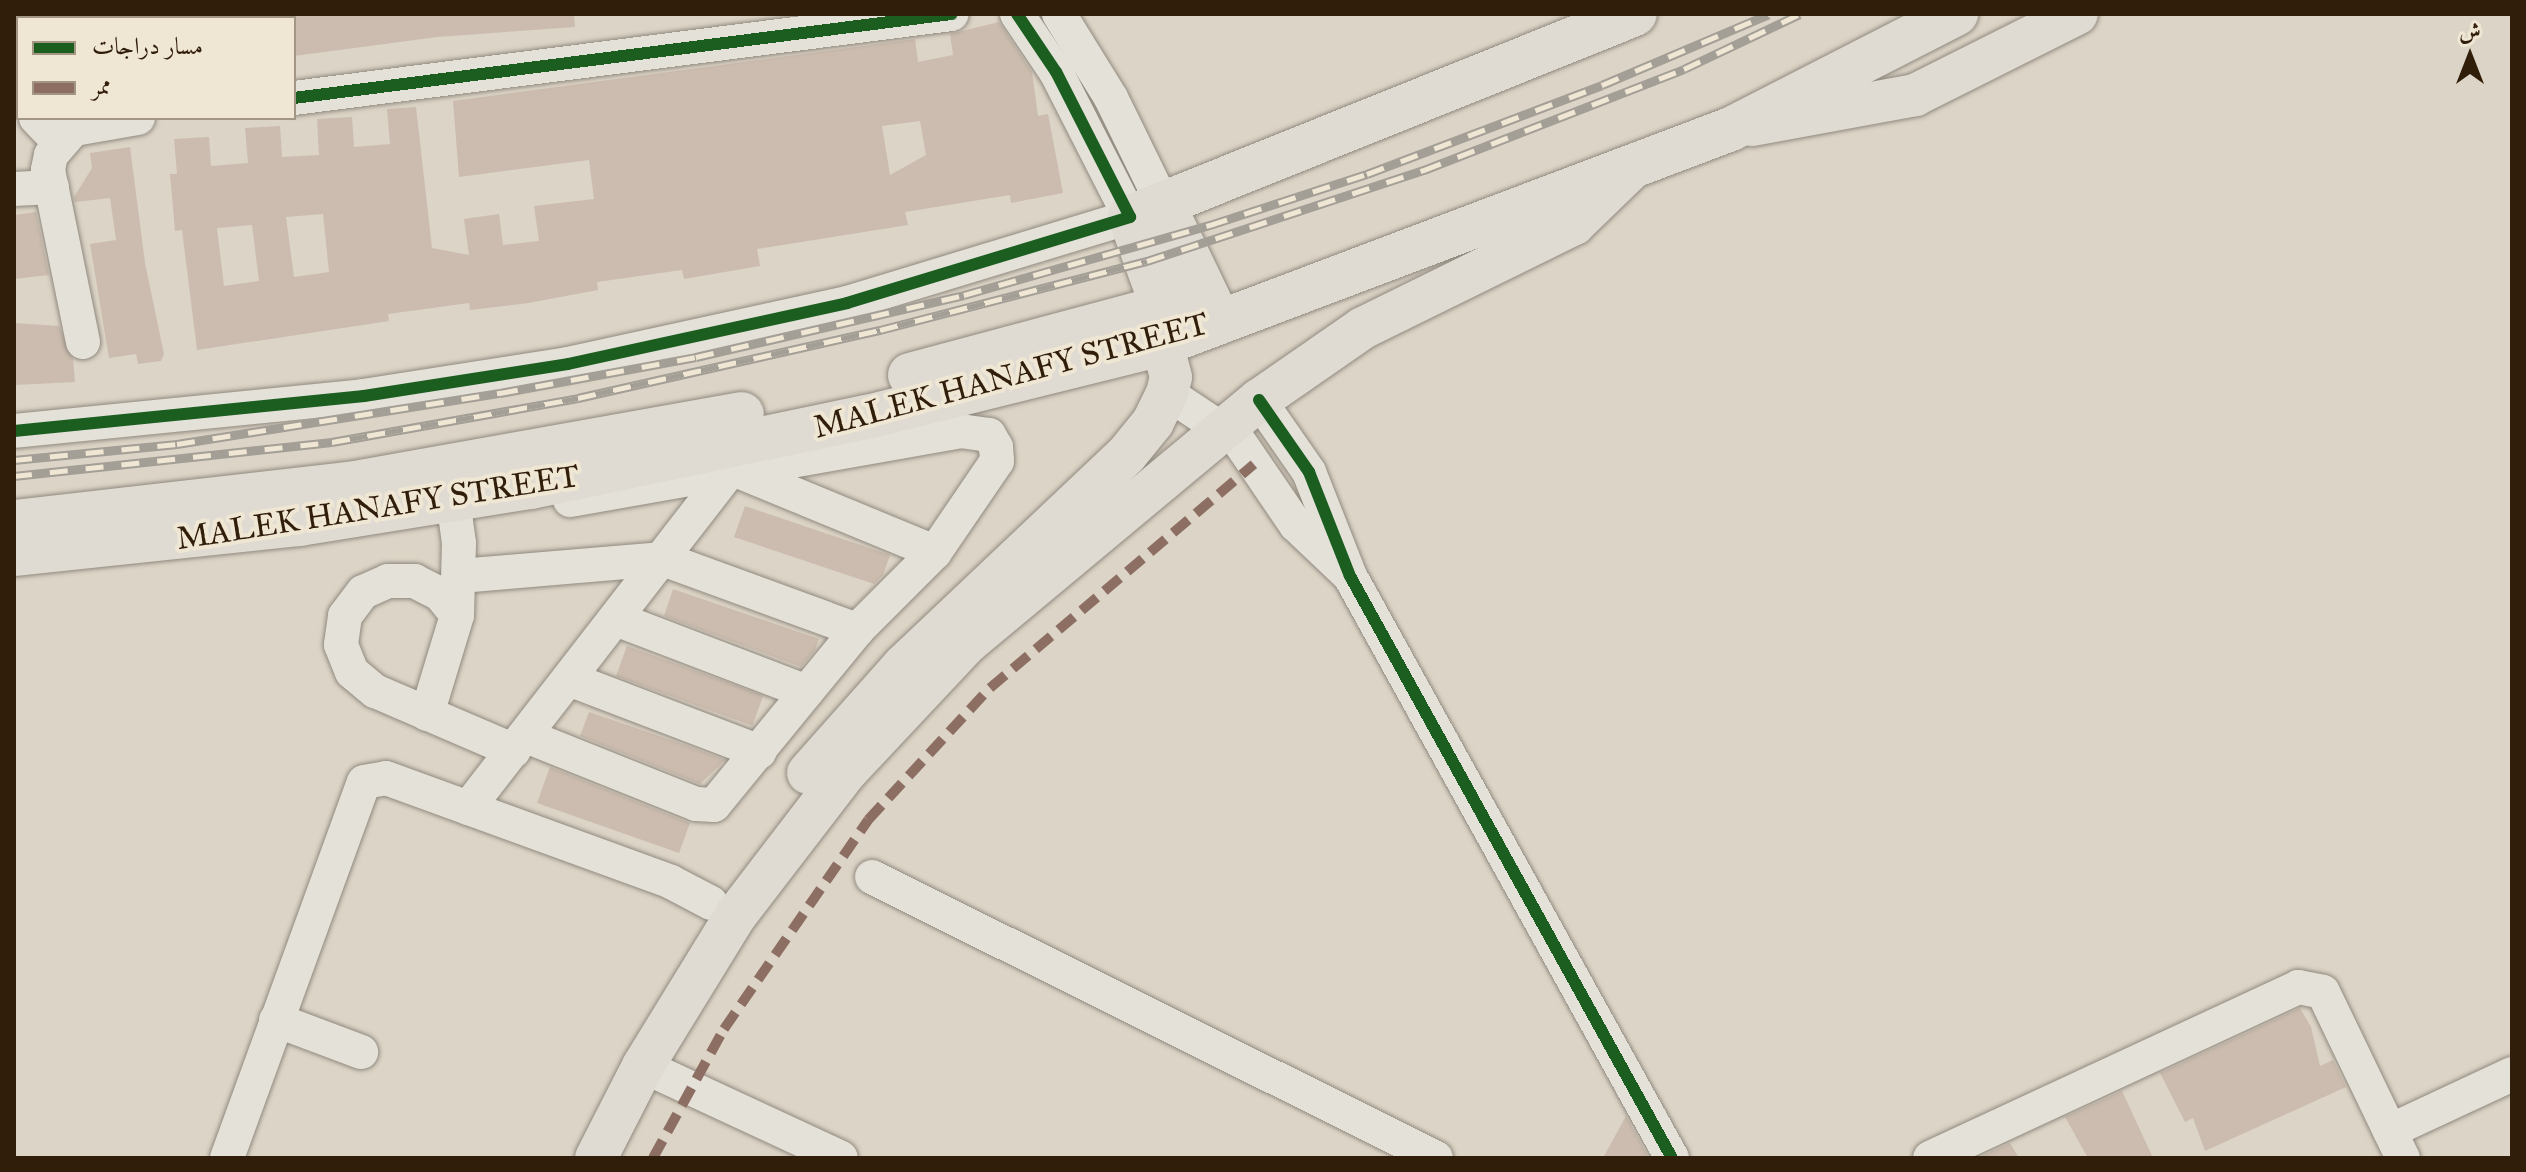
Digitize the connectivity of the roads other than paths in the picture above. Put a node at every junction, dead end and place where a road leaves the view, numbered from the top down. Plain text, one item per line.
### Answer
1 (952, 14) edge
2 (1017, 14) edge
3 (1059, 14) edge
4 (1635, 14) edge
5 (1956, 14) edge
6 (2077, 14) edge
7 (296, 98) edge
8 (126, 120) edge
9 (1731, 129) junction
10 (47, 130) edge
11 (1633, 167) junction
12 (52, 187) junction
13 (14, 189) edge
14 (1146, 210) junction
15 (1212, 309) junction
16 (1163, 326) junction
17 (83, 342) dead end
18 (1167, 393) junction
19 (1274, 420) junction
20 (14, 431) edge
21 (1238, 442) junction
22 (733, 471) junction
23 (453, 500) junction
24 (554, 503) dead end
25 (14, 522) edge
26 (935, 552) junction
27 (14, 554) edge
28 (663, 559) junction
29 (460, 576) junction
30 (1350, 576) junction
31 (457, 615) junction
32 (616, 619) junction
33 (857, 630) junction
34 (569, 679) junction
35 (807, 692) junction
36 (427, 714) junction
37 (520, 744) junction
38 (760, 752) junction
39 (468, 808) junction
40 (872, 877) dead end
41 (711, 903) junction
42 (276, 1020) junction
43 (361, 1052) dead end
44 (643, 1066) junction
45 (2512, 1074) edge
46 (2397, 1145) edge
47 (227, 1158) edge
48 (565, 1158) edge
49 (596, 1158) edge
50 (841, 1158) edge
51 (1436, 1158) edge
52 (1672, 1158) edge
53 (1930, 1158) edge

1 - 7 street
2 - 14 street
3 - 14 street
4 - 14 highway
5 - 9 highway, MALEK HANAFY STREET
6 - 9 main road
8 - 10 street
9 - 11 highway, MALEK HANAFY STREET
10 - 12 street
11 - 15 highway, MALEK HANAFY STREET
11 - 19 main road
12 - 13 street
12 - 17 street
14 - 15 highway
14 - 16 highway
14 - 20 street
15 - 16 highway, MALEK HANAFY STREET
16 - 18 main road
16 - 23 highway, MALEK HANAFY STREET
16 - 25 highway, MALEK HANAFY STREET
18 - 21 street
18 - 41 main road
19 - 21 main road
19 - 30 street
21 - 30 street
21 - 44 main road
22 - 24 street
22 - 26 street
22 - 26 street
22 - 28 street
23 - 27 highway, MALEK HANAFY STREET
23 - 29 street
26 - 33 street
28 - 29 street
28 - 32 street
28 - 33 street
29 - 31 street
30 - 52 street
31 - 36 street
31 - 36 street
32 - 34 street
32 - 35 street
33 - 35 street
34 - 37 street
34 - 38 street
35 - 38 street
36 - 37 street
37 - 38 street
37 - 39 street
39 - 41 street
39 - 42 street
40 - 51 street
41 - 48 main road
42 - 43 street
42 - 47 street
44 - 49 main road
44 - 50 street
45 - 46 street
46 - 53 street

